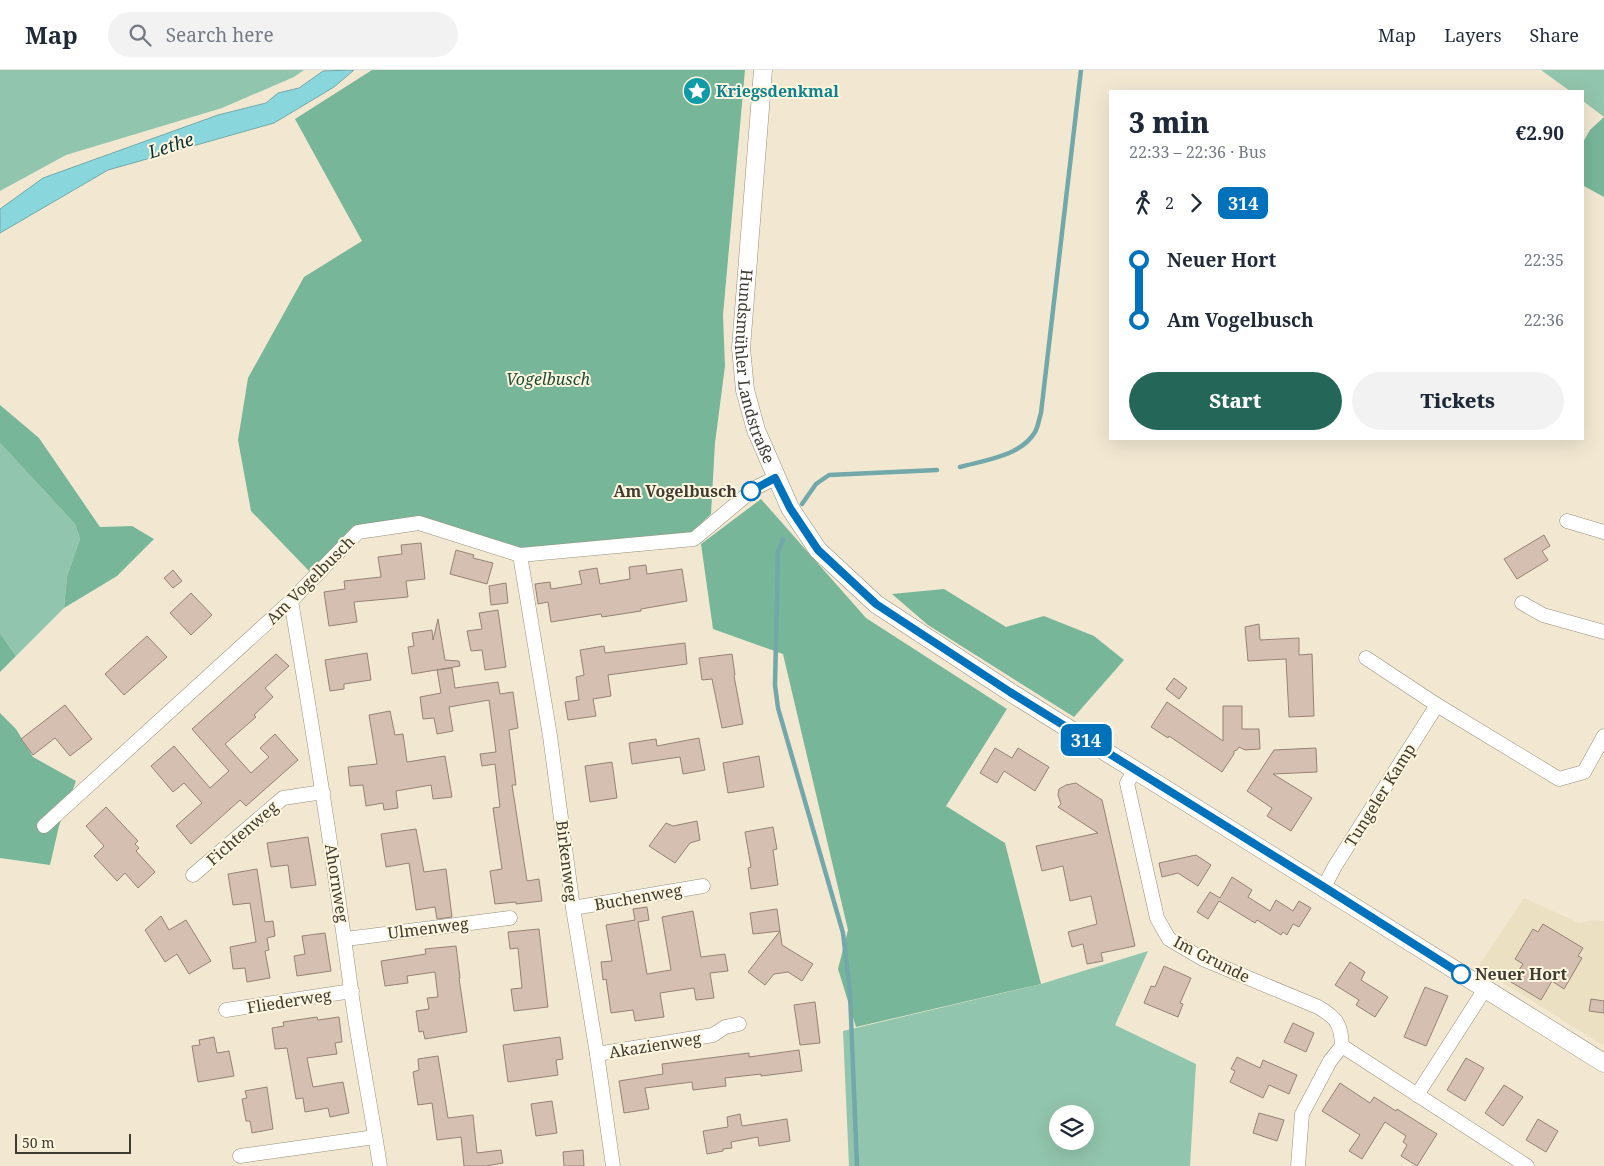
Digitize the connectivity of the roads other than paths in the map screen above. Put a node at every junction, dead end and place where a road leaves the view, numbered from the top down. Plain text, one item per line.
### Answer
1 (763, 70) edge
2 (775, 478) junction
3 (1567, 521) dead end
4 (1604, 532) edge
5 (520, 555) junction
6 (291, 601) junction
7 (1522, 603) dead end
8 (1604, 632) edge
9 (1366, 658) dead end
10 (1437, 705) junction
11 (1604, 736) edge
12 (1135, 770) junction
13 (324, 792) junction
14 (44, 826) dead end
15 (193, 875) dead end
16 (703, 886) dead end
17 (1324, 887) junction
18 (573, 908) junction
19 (510, 918) dead end
20 (346, 939) junction
21 (1485, 989) junction
22 (352, 991) junction
23 (226, 1010) dead end
24 (739, 1024) dead end
25 (1342, 1046) junction
26 (597, 1054) junction
27 (1604, 1063) edge
28 (1417, 1095) junction
29 (375, 1137) junction
30 (240, 1156) dead end
31 (380, 1166) edge
32 (613, 1166) edge
33 (1298, 1166) edge
34 (1527, 1166) edge

1 - 2 street, Hundsmühler Landstraße
2 - 5 street, Am Vogelbusch
2 - 12 street, Hundsmühler Landstraße
3 - 4 street
5 - 6 street, Am Vogelbusch
5 - 18 street, Birkenweg
6 - 13 street, Ahornweg
6 - 14 street, Am Vogelbusch
7 - 8 street
9 - 10 street
10 - 11 street
10 - 17 street, Tungeler Kamp
12 - 17 street, Hundsmühler Landstraße
12 - 25 street, Im Grunde
13 - 15 street, Fichtenweg
13 - 20 street, Ahornweg
16 - 18 street, Buchenweg
17 - 21 street, Hundsmühler Landstraße
18 - 26 street, Birkenweg
19 - 20 street, Ulmenweg
20 - 22 street, Ahornweg
21 - 27 street, Hundsmühler Landstraße
21 - 28 street
22 - 23 street, Fliederweg
22 - 29 street, Ahornweg
24 - 26 street, Akazienweg
25 - 28 street
25 - 33 street
26 - 32 street, Birkenweg
28 - 34 street
29 - 30 street
29 - 31 street, Ahornweg

